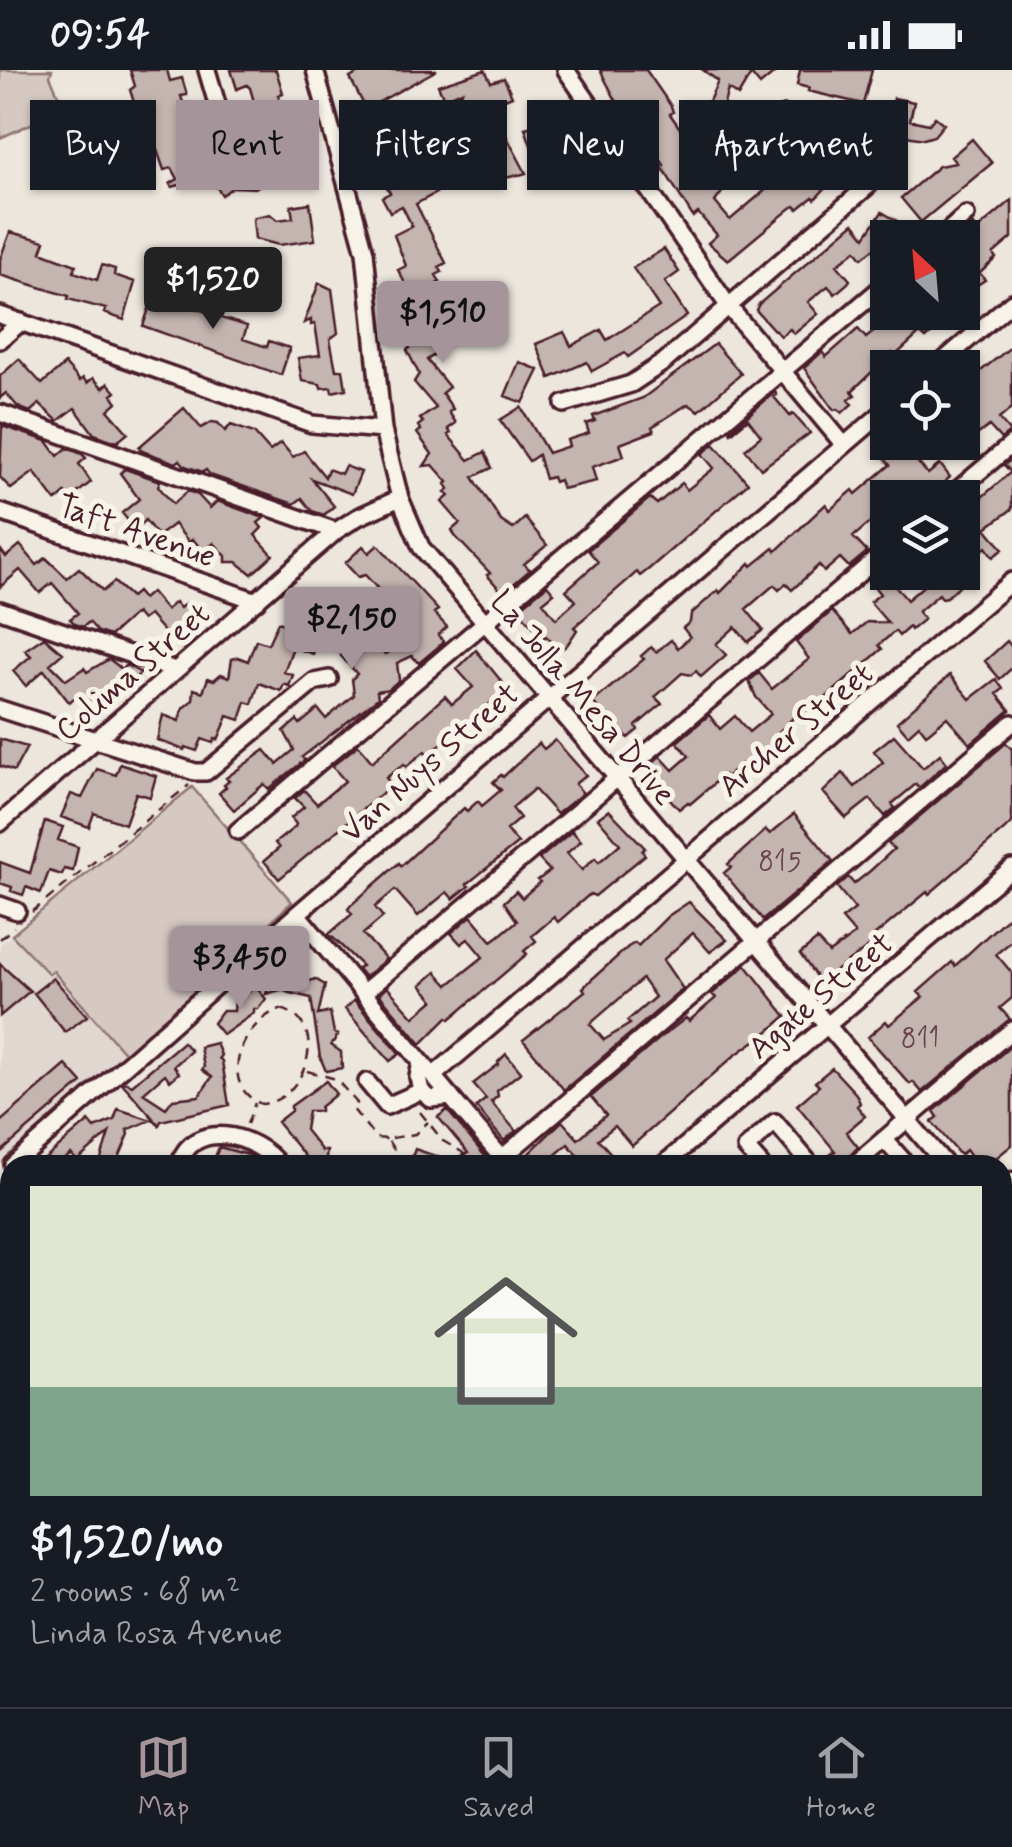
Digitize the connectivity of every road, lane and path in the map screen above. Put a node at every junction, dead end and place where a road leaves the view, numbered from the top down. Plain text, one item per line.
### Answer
1 (206, 70) edge
2 (315, 70) edge
3 (566, 70) edge
4 (215, 100) edge
5 (864, 190) edge
6 (966, 215) dead end
7 (960, 220) edge
8 (870, 297) edge
9 (1012, 302) edge
10 (728, 307) junction
11 (0, 315) edge
12 (21, 322) junction
13 (0, 340) edge
14 (956, 350) edge
15 (782, 372) junction
16 (564, 404) dead end
17 (0, 413) edge
18 (870, 423) edge
19 (383, 430) junction
20 (1012, 444) edge
21 (844, 445) junction
22 (969, 480) edge
23 (400, 498) junction
24 (0, 512) edge
25 (336, 531) junction
26 (870, 564) edge
27 (1012, 581) edge
28 (257, 601) junction
29 (0, 610) edge
30 (484, 623) junction
31 (174, 670) junction
32 (328, 679) dead end
33 (548, 696) junction
34 (0, 708) edge
35 (1012, 723) edge
36 (92, 740) junction
37 (206, 772) junction
38 (616, 779) junction
39 (4, 815) edge
40 (238, 832) dead end
41 (686, 860) junction
42 (1012, 868) edge
43 (0, 904) edge
44 (296, 914) junction
45 (21, 916) junction
46 (0, 938) edge
47 (756, 942) junction
48 (364, 993) junction
49 (826, 1026) junction
50 (1012, 1030) edge
51 (421, 1062) junction
52 (305, 1070) junction
53 (433, 1076) junction
54 (367, 1082) dead end
55 (421, 1091) junction
56 (451, 1097) junction
57 (256, 1102) junction
58 (420, 1112) dead end
59 (907, 1120) junction
60 (428, 1122) junction
61 (244, 1132) dead end
62 (386, 1138) junction
63 (884, 1139) junction
64 (25, 1155) edge
65 (184, 1155) edge
66 (268, 1155) edge
67 (397, 1155) edge
68 (465, 1155) edge
69 (499, 1155) edge
70 (513, 1155) edge
71 (675, 1155) edge
72 (752, 1155) edge
73 (803, 1155) edge
74 (867, 1155) edge
75 (898, 1155) edge
76 (937, 1155) edge

1 - 4 street
2 - 19 street, La Jolla Mesa Drive
3 - 10 street
5 - 10 street
6 - 7 street
8 - 15 street
9 - 14 street
10 - 15 street
10 - 16 street
11 - 12 street
12 - 13 street
12 - 19 street
15 - 21 street
15 - 30 street
17 - 25 street
18 - 21 street, Van Nuys Street
19 - 23 street, La Jolla Mesa Drive
20 - 22 street
21 - 33 street, Van Nuys Street
23 - 25 street, Colima Street
23 - 30 street, La Jolla Mesa Drive
24 - 28 street, Taft Avenue
25 - 28 street, Colima Street
26 - 38 street
27 - 41 street, Archer Street
28 - 31 street, Colima Street
29 - 31 street
30 - 33 street, La Jolla Mesa Drive
30 - 40 street
31 - 36 street, Colima Street
32 - 37 street
33 - 38 street, La Jolla Mesa Drive
33 - 44 street, Van Nuys Street
34 - 36 street
35 - 47 street
36 - 37 street
36 - 39 street, Colima Street
37 - 45 path
38 - 41 street, La Jolla Mesa Drive
38 - 48 street
41 - 47 street, La Jolla Mesa Drive
41 - 53 street, Archer Street
42 - 49 street, Agate Street
43 - 45 street
44 - 48 street
44 - 64 street, Van Nuys Street
45 - 46 path
47 - 49 street, La Jolla Mesa Drive
47 - 70 street
48 - 51 street
49 - 59 street, La Jolla Mesa Drive
49 - 71 street, Agate Street
50 - 59 street
51 - 53 street
51 - 55 street
52 - 57 path
52 - 57 path
52 - 62 path
53 - 56 street
54 - 55 street
55 - 56 street
56 - 69 street
57 - 61 path
58 - 60 path
59 - 63 street
59 - 76 street, La Jolla Mesa Drive
60 - 62 path
60 - 68 path
62 - 67 path
63 - 74 street
63 - 75 street
65 - 66 street
72 - 73 street

